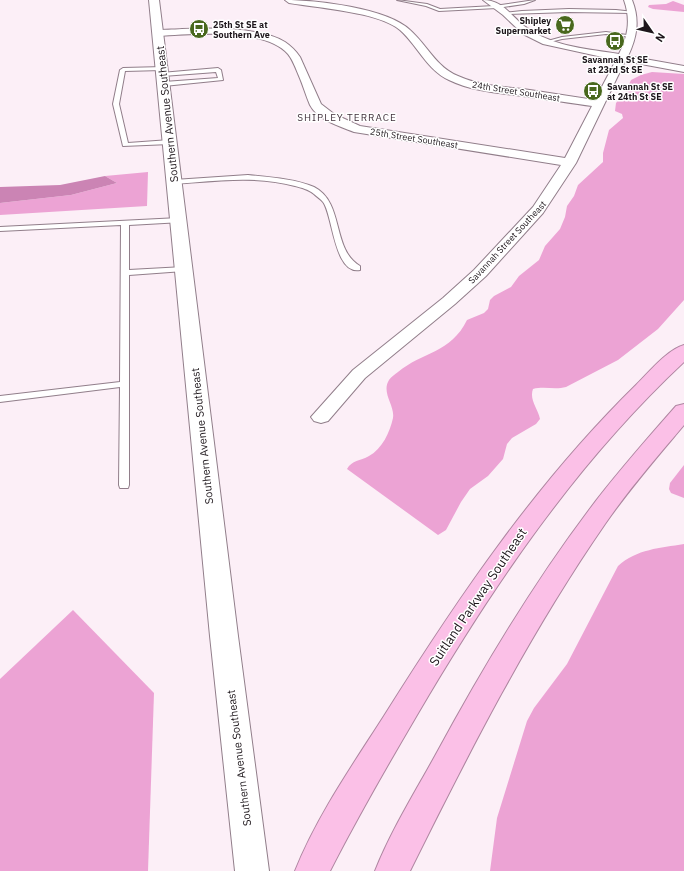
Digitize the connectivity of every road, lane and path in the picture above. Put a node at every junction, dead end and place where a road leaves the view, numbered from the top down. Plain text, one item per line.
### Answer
1 (154, 0) edge
2 (289, 0) edge
3 (399, 0) edge
4 (487, 0) edge
5 (533, 0) edge
6 (628, 0) edge
7 (497, 6) junction
8 (632, 12) junction
9 (506, 13) junction
10 (158, 33) junction
11 (632, 36) junction
12 (546, 42) junction
13 (621, 58) junction
14 (684, 69) edge
15 (163, 75) junction
16 (600, 104) junction
17 (170, 142) junction
18 (570, 163) junction
19 (174, 182) junction
20 (179, 220) junction
21 (126, 224) junction
22 (0, 229) edge
23 (357, 268) dead end
24 (184, 269) junction
25 (125, 273) junction
26 (684, 351) edge
27 (124, 384) junction
28 (0, 399) edge
29 (684, 411) edge
30 (321, 417) dead end
31 (124, 485) dead end
32 (252, 871) edge
33 (312, 871) edge
34 (392, 871) edge

1 - 10 main road, Southern Avenue Southeast
2 - 16 street, 24th Street Southeast
3 - 7 lane
4 - 7 street
5 - 7 lane
6 - 8 street, Savannah Street Southeast
7 - 9 street
8 - 9 lane
8 - 11 street, Savannah Street Southeast
9 - 12 street
10 - 15 main road, Southern Avenue Southeast
10 - 18 street, 25th Street Southeast
11 - 12 lane
11 - 13 street, Savannah Street Southeast
12 - 13 street
13 - 14 street
13 - 16 street, Savannah Street Southeast
15 - 15 lane
15 - 17 main road, Southern Avenue Southeast
15 - 17 lane
16 - 18 street, Savannah Street Southeast
17 - 19 main road, Southern Avenue Southeast
18 - 30 street, Savannah Street Southeast
19 - 20 main road, Southern Avenue Southeast
19 - 23 lane
20 - 21 lane
20 - 24 main road, Southern Avenue Southeast
21 - 22 lane
21 - 25 lane
24 - 25 lane
24 - 32 main road, Southern Avenue Southeast
25 - 27 lane
26 - 33 highway, Suitland Parkway Southeast
27 - 28 lane
27 - 31 lane
29 - 34 highway

